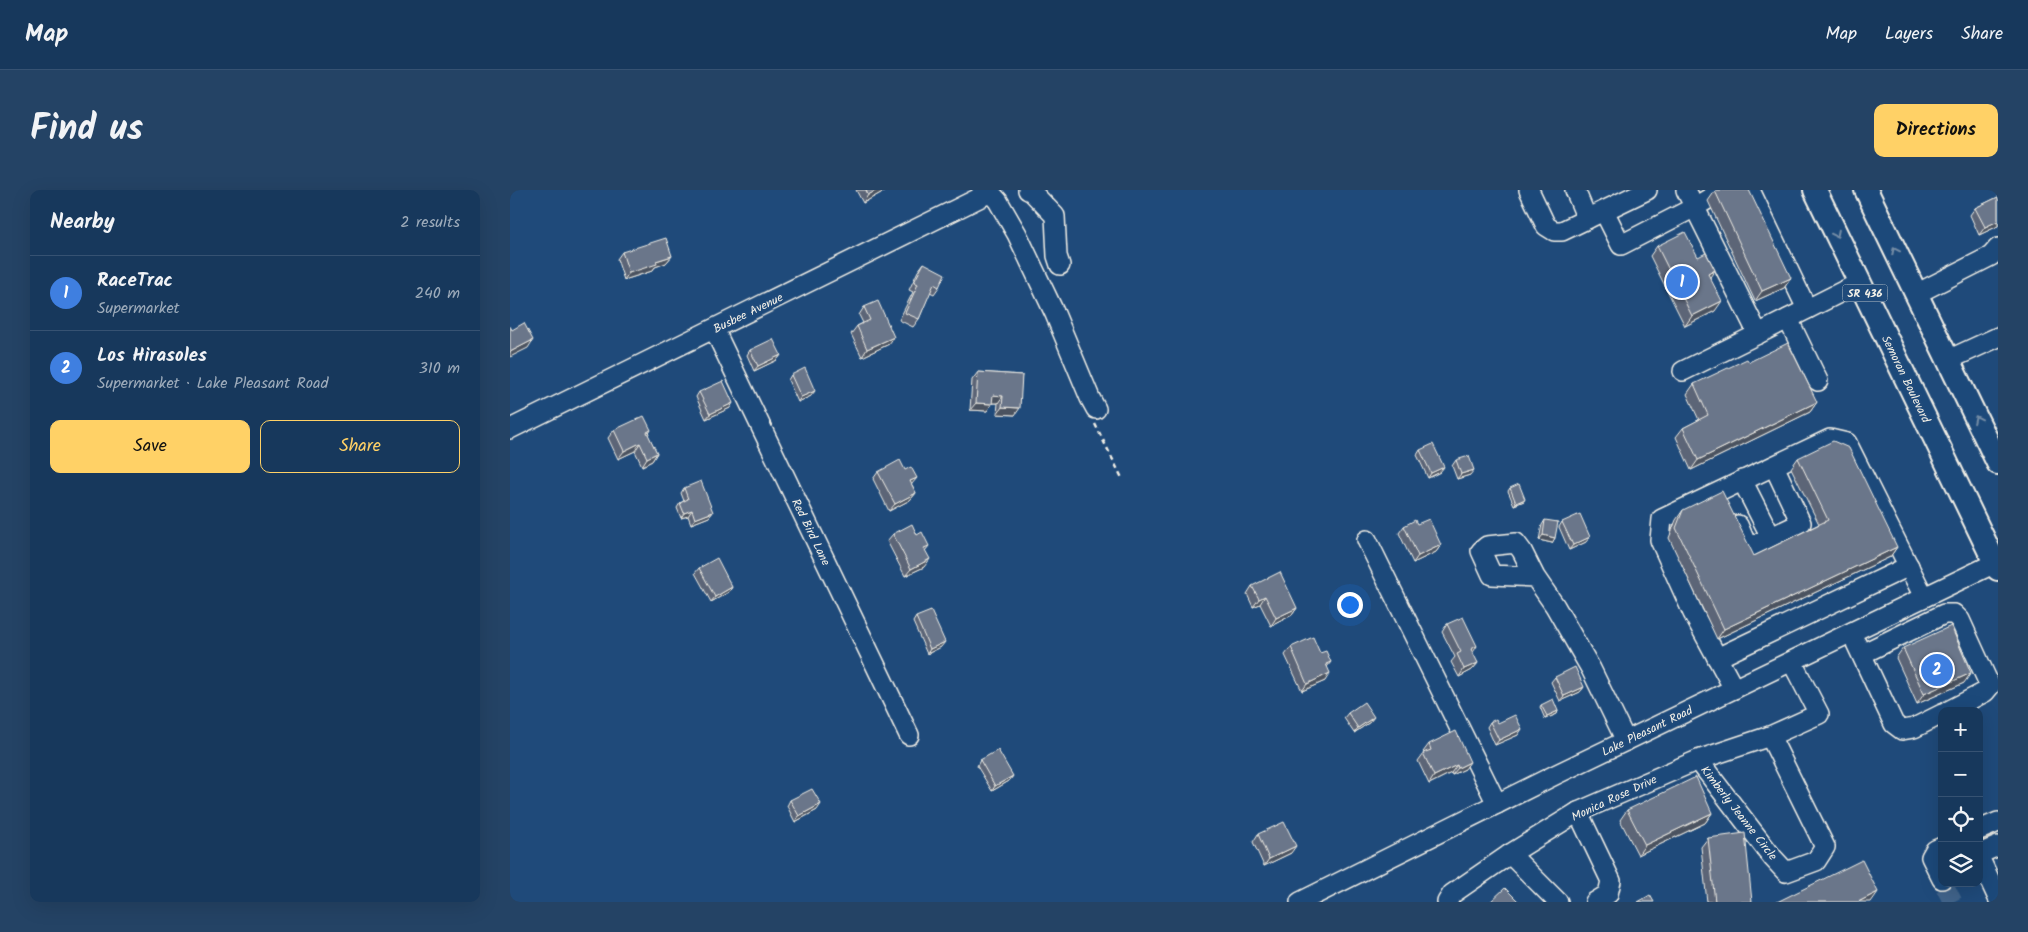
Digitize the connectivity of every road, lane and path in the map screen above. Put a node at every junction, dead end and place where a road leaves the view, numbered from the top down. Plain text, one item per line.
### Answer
1 (1028, 190) edge
2 (1529, 190) edge
3 (1575, 190) edge
4 (1647, 190) edge
5 (1686, 190) edge
6 (1723, 190) edge
7 (1750, 190) edge
8 (1815, 190) edge
9 (1866, 190) edge
10 (987, 192) edge
11 (1695, 207) junction
12 (1596, 215) junction
13 (1998, 248) edge
14 (1060, 265) dead end
15 (1859, 282) junction
16 (1916, 294) junction
17 (1807, 309) junction
18 (1788, 319) junction
19 (714, 329) junction
20 (1758, 334) junction
21 (1998, 337) edge
22 (1948, 360) junction
23 (1683, 371) dead end
24 (1818, 381) dead end
25 (1096, 409) dead end
26 (510, 429) edge
27 (1998, 463) edge
28 (1774, 466) junction
29 (1742, 480) junction
30 (1955, 480) junction
31 (1721, 490) junction
32 (1998, 529) edge
33 (1771, 537) junction
34 (1367, 540) dead end
35 (1997, 565) edge
36 (1908, 566) junction
37 (1535, 578) dead end
38 (1924, 597) junction
39 (1852, 632) junction
40 (1862, 654) junction
41 (1717, 658) junction
42 (1792, 662) junction
43 (1994, 679) edge
44 (1734, 689) junction
45 (1956, 707) edge
46 (1938, 716) edge
47 (909, 735) dead end
48 (1770, 736) junction
49 (1626, 741) junction
50 (1698, 760) junction
51 (1497, 804) junction
52 (1578, 812) junction
53 (1998, 822) edge
54 (1983, 828) edge
55 (1998, 846) edge
56 (1938, 849) edge
57 (1510, 854) junction
58 (1983, 854) edge
59 (1983, 865) edge
60 (1938, 870) edge
61 (1998, 898) edge
62 (1300, 902) edge
63 (1447, 902) edge
64 (1558, 902) edge
65 (1595, 902) edge

1 - 14 street
2 - 12 street
3 - 12 street
4 - 12 street
5 - 11 street
6 - 11 street
7 - 17 street
8 -> 15 main road, Semoran Boulevard / SR 436
16 -> 9 main road
10 - 19 street, Busbee Avenue
10 - 25 street
11 - 12 street
11 - 20 street
13 - 16 street
15 - 17 street
15 - 30 main road, Semoran Boulevard / SR 436
16 - 22 main road
17 - 18 street
18 - 20 street
18 - 24 street
19 - 26 street, Busbee Avenue
19 - 47 street, Red Bird Lane
20 - 23 street
21 - 22 street
27 -> 22 main road
28 - 29 street
28 - 33 street
28 - 36 street
29 - 31 street
29 - 33 street
30 - 32 main road
30 - 35 main road, Semoran Boulevard / SR 436
31 - 33 street
31 - 41 street
34 - 51 street
35 - 38 street, Lake Pleasant Road
36 - 38 street
36 - 41 street
37 - 49 street
38 - 39 street, Lake Pleasant Road
39 - 40 street
39 - 42 street, Lake Pleasant Road
40 - 43 street
40 - 46 street
41 - 44 street
42 - 44 street, Lake Pleasant Road
42 - 48 street, Monica Rose Drive
43 - 45 street
44 - 49 street, Lake Pleasant Road
48 - 50 street, Monica Rose Drive
48 - 50 street, Kimberly Jeanne Circle
49 - 51 street, Lake Pleasant Road
50 - 52 street, Monica Rose Drive
51 - 62 street, Lake Pleasant Road
52 - 57 street, Monica Rose Drive
52 - 65 street
53 - 54 street
55 - 58 street
56 - 60 street
57 - 63 street, Monica Rose Drive
57 - 64 street
59 - 61 street

